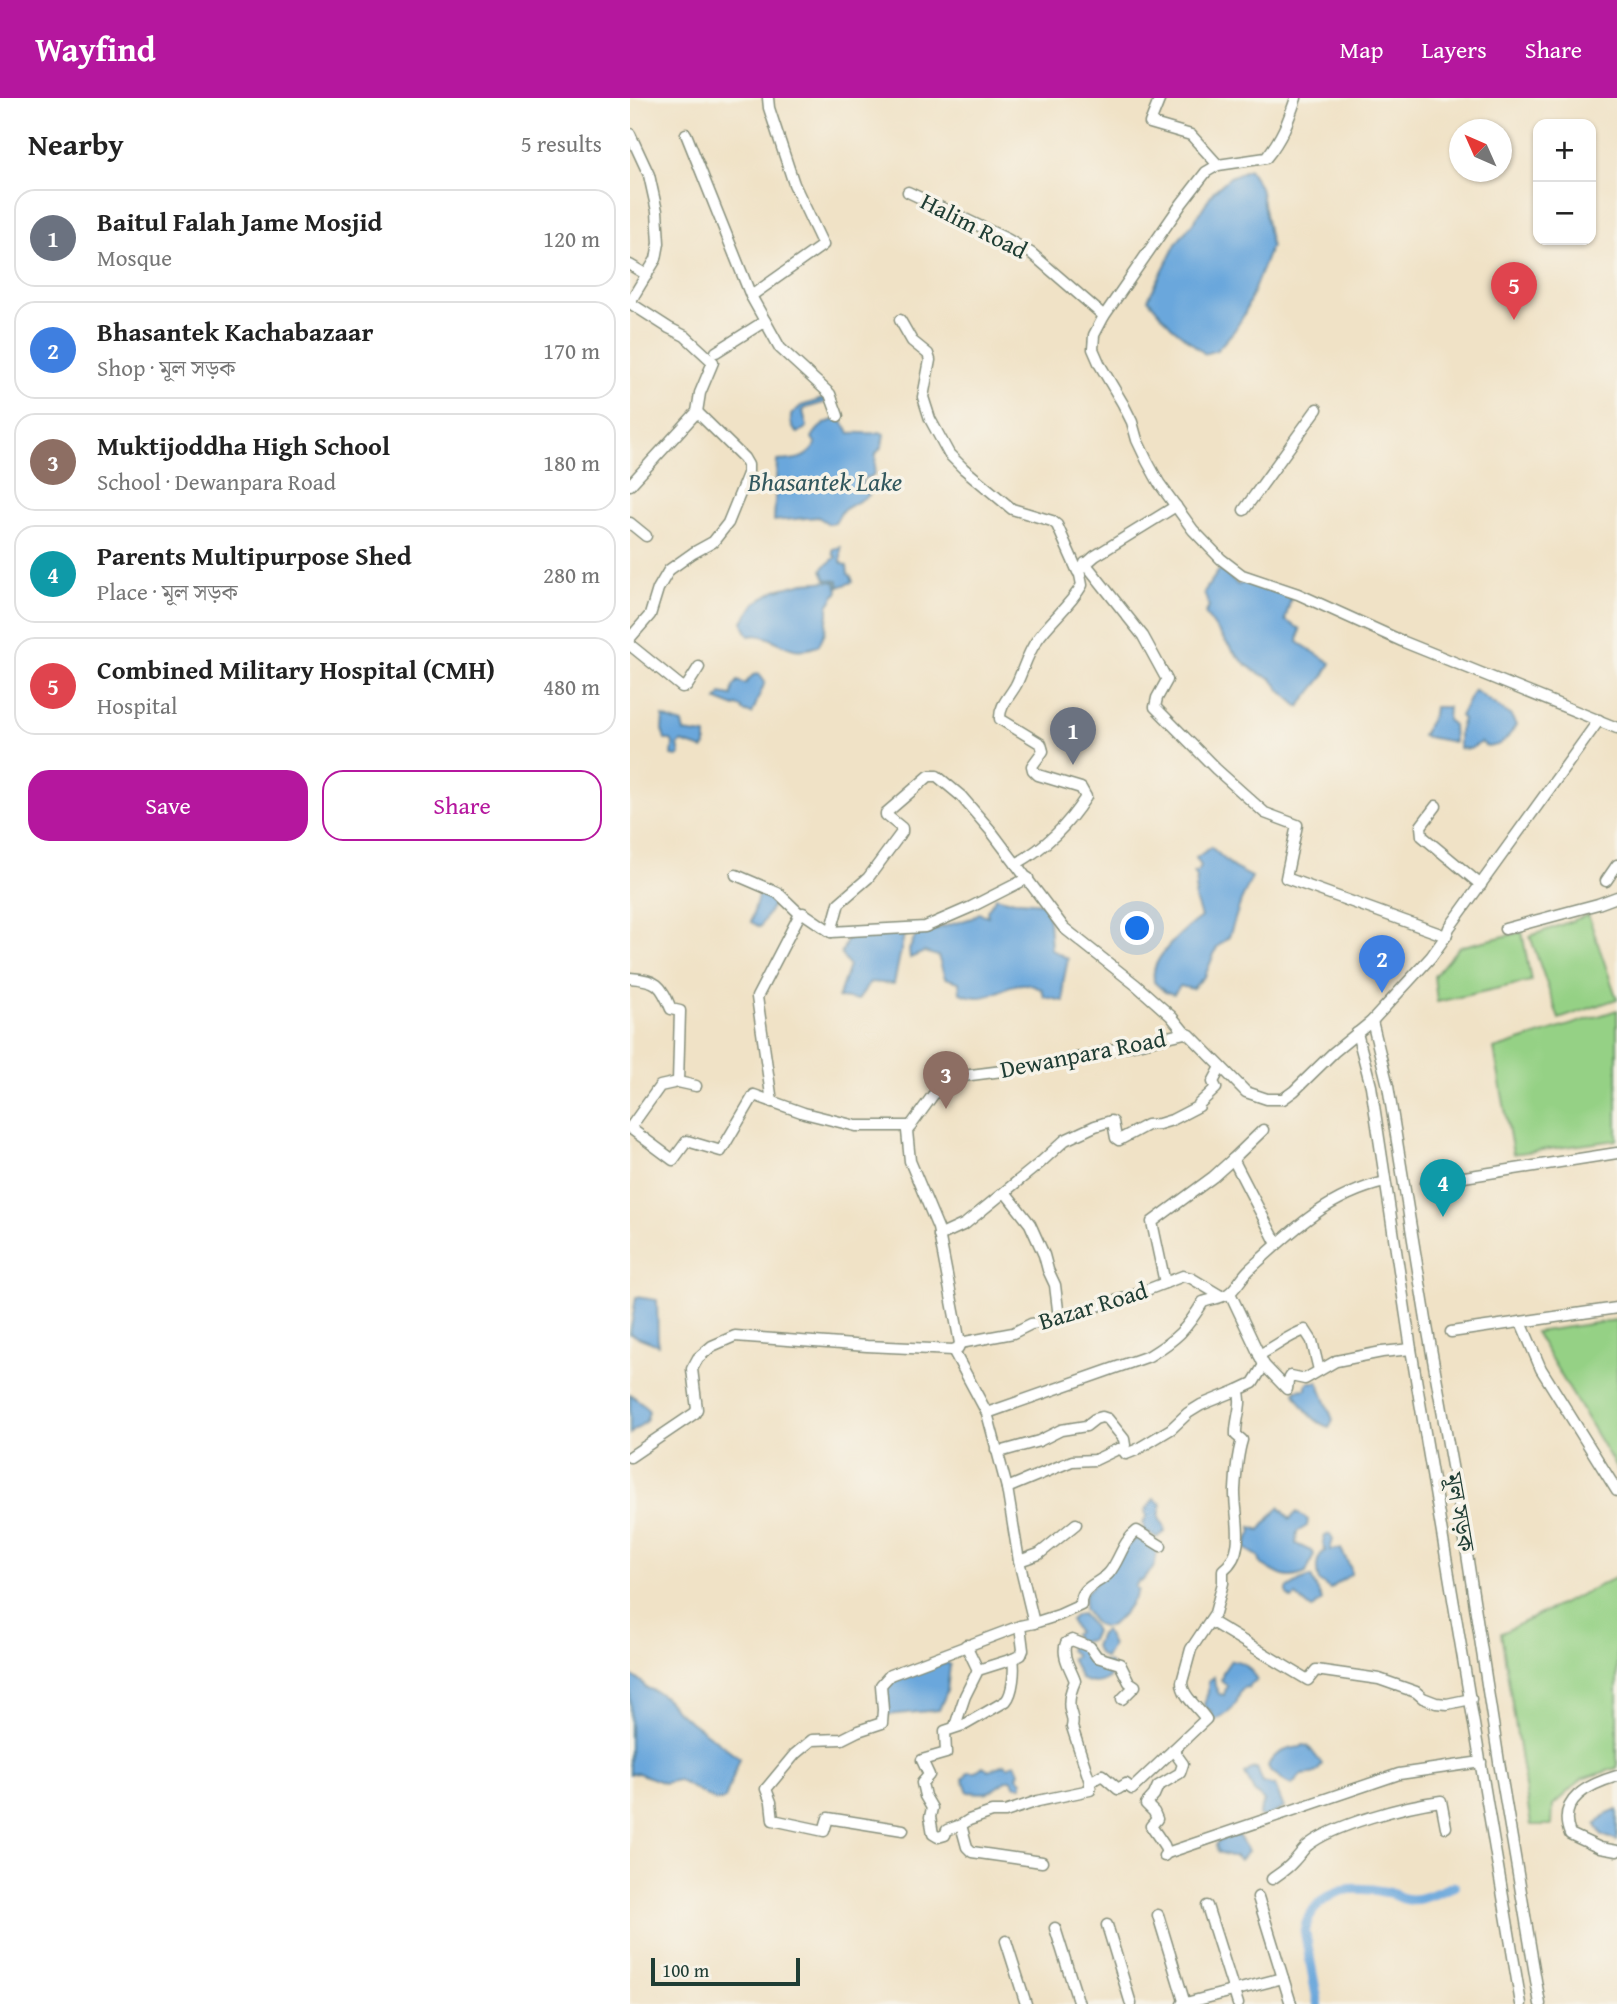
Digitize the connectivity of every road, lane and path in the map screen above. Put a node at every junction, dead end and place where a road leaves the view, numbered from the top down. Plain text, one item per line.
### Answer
1 (768, 98) edge
2 (1160, 98) edge
3 (1296, 98) edge
4 (630, 134) edge
5 (686, 134) dead end
6 (1218, 165) junction
7 (908, 192) dead end
8 (630, 264) edge
9 (647, 275) junction
10 (751, 296) junction
11 (630, 303) edge
12 (1104, 316) junction
13 (900, 320) dead end
14 (765, 321) junction
15 (716, 352) dead end
16 (1317, 409) dead end
17 (697, 412) junction
18 (838, 416) dead end
19 (630, 485) edge
20 (1176, 506) junction
21 (1244, 510) dead end
22 (630, 523) edge
23 (646, 536) dead end
24 (1082, 568) junction
25 (630, 638) edge
26 (630, 645) edge
27 (699, 667) dead end
28 (1599, 720) junction
29 (1617, 727) edge
30 (1436, 806) dead end
31 (1016, 864) junction
32 (1617, 865) edge
33 (736, 875) dead end
34 (1028, 878) junction
35 (1606, 881) dead end
36 (1481, 885) junction
37 (1617, 897) edge
38 (800, 914) junction
39 (1505, 929) dead end
40 (831, 932) junction
41 (1446, 936) junction
42 (630, 978) edge
43 (1372, 1021) junction
44 (1185, 1033) junction
45 (1357, 1033) junction
46 (1221, 1067) junction
47 (678, 1082) junction
48 (695, 1086) dead end
49 (772, 1102) junction
50 (911, 1126) junction
51 (630, 1128) edge
52 (1263, 1130) dead end
53 (1617, 1153) edge
54 (1233, 1159) junction
55 (1385, 1182) junction
56 (1426, 1183) dead end
57 (1004, 1192) junction
58 (939, 1236) junction
59 (1277, 1244) junction
60 (1165, 1283) junction
61 (1226, 1295) junction
62 (1423, 1304) junction
63 (1406, 1308) junction
64 (1617, 1308) edge
65 (1059, 1318) junction
66 (1521, 1322) junction
67 (1451, 1332) dead end
68 (956, 1346) junction
69 (1411, 1349) junction
70 (1261, 1360) junction
71 (1319, 1370) junction
72 (1238, 1390) junction
73 (987, 1413) junction
74 (996, 1450) junction
75 (1123, 1450) junction
76 (630, 1457) edge
77 (1007, 1488) junction
78 (1617, 1490) edge
79 (1076, 1524) dead end
80 (1161, 1546) dead end
81 (1019, 1560) junction
82 (1210, 1621) junction
83 (1034, 1623) junction
84 (1020, 1626) junction
85 (966, 1645) junction
86 (1013, 1659) junction
87 (978, 1670) junction
88 (1122, 1699) dead end
89 (1471, 1699) junction
90 (955, 1726) junction
91 (1173, 1750) junction
92 (1480, 1762) junction
93 (1617, 1776) edge
94 (1090, 1782) junction
95 (961, 1825) junction
96 (1446, 1827) dead end
97 (903, 1830) dead end
98 (1617, 1851) edge
99 (1515, 1857) junction
100 (1497, 1860) junction
101 (1042, 1862) dead end
102 (1272, 1880) dead end
103 (1258, 1897) dead end
104 (1207, 1906) dead end
105 (1158, 1915) dead end
106 (1107, 1925) dead end
107 (1055, 1928) dead end
108 (1006, 1941) dead end
109 (1283, 1978) junction
110 (1234, 1991) junction
111 (1026, 2004) edge
112 (1079, 2004) edge
113 (1131, 2004) edge
114 (1184, 2004) edge
115 (1238, 2004) edge
116 (1291, 2004) edge
117 (1521, 2004) edge
118 (1540, 2004) edge

1 - 10 street
2 - 6 street
3 - 6 street
4 - 9 street
5 - 10 street
6 - 12 street
7 - 12 street, Halim Road
8 - 9 street
9 - 11 street
10 - 14 street
11 - 17 street
12 - 20 street
13 - 24 street
14 - 15 street
14 - 18 street
16 - 21 street
17 - 19 street
17 - 25 street
20 - 24 street
20 - 28 street
22 - 23 street
24 - 31 street
24 - 41 street
26 - 27 street
28 - 29 street
28 - 36 street
30 - 36 street
31 - 34 street
31 - 40 street
32 - 35 street
33 - 38 street
34 - 40 street
34 - 44 street
36 - 41 street
37 - 39 street
38 - 40 street
38 - 49 street
41 - 43 street
42 - 47 street
43 - 45 street
43 - 62 street, মূল সড়ক
44 - 46 street, Dewanpara Road
44 - 50 street, Dewanpara Road
45 - 46 street, Dewanpara Road
45 - 55 street, মূল সড়ক
46 - 57 street
47 - 48 street
47 - 51 street
49 - 50 street
49 - 51 street
50 - 58 street
52 - 54 street
53 - 56 street
54 - 59 street
54 - 60 street
55 - 59 street
55 - 63 street, মূল সড়ক
57 - 58 street
57 - 65 street
58 - 68 street
59 - 61 street
60 - 61 street, Bazar Road
60 - 65 street, Bazar Road
61 - 70 street
61 - 73 street
62 - 63 street
62 - 99 street, মূল সড়ক
63 - 69 street, মূল সড়ক
64 - 66 street
65 - 68 street, Bazar Road
66 - 67 street
66 - 78 street
68 - 73 street
68 - 76 street
69 - 71 street
69 - 89 street, মূল সড়ক
70 - 71 street
70 - 71 street
70 - 72 street
72 - 75 street
72 - 82 street
73 - 74 street
74 - 75 street
74 - 77 street
75 - 77 street
77 - 81 street
79 - 81 street
80 - 83 street
81 - 83 street
82 - 89 street
82 - 91 street
83 - 84 street
84 - 85 street
84 - 86 street
85 - 87 street
85 - 97 street
86 - 87 street
86 - 90 street
87 - 90 street
88 - 94 street
89 - 92 street, মূল সড়ক
90 - 95 street
91 - 92 street
91 - 94 street
92 - 100 street, মূল সড়ক
93 - 98 street
94 - 95 street
95 - 101 street
96 - 102 street
99 - 100 street
99 - 118 street, মূল সড়ক
100 - 117 street, মূল সড়ক
103 - 109 street
104 - 110 street
105 - 114 street
106 - 113 street
107 - 112 street
108 - 111 street
109 - 110 street
109 - 116 street
110 - 114 street
110 - 115 street

